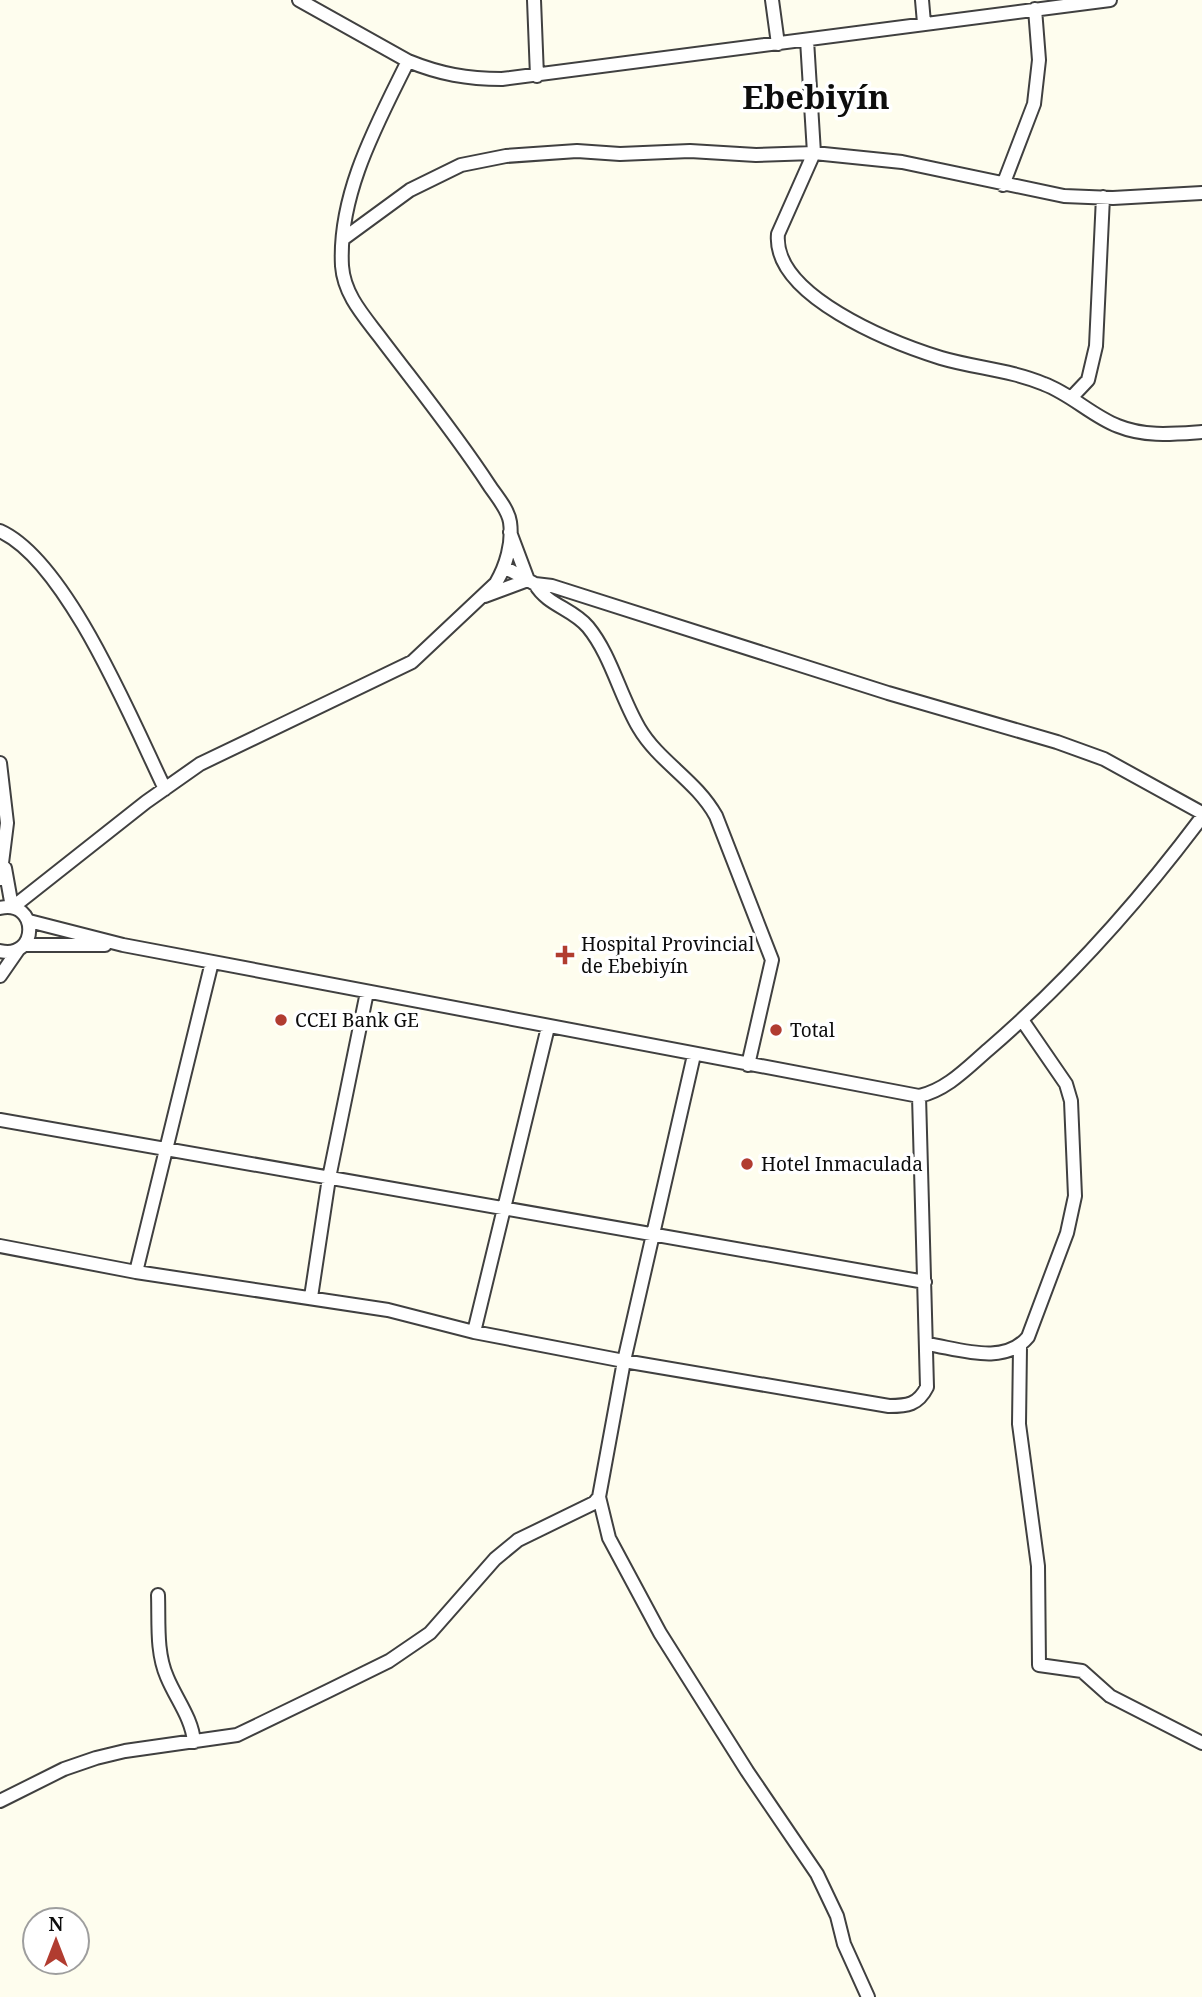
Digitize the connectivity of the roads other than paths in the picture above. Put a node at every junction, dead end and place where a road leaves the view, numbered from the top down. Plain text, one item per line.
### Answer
1 (299, 0) edge
2 (534, 0) edge
3 (772, 0) edge
4 (922, 0) edge
5 (1110, 0) edge
6 (1071, 2) edge
7 (310, 5) edge
8 (1035, 9) junction
9 (924, 23) junction
10 (807, 40) junction
11 (778, 44) junction
12 (408, 61) junction
13 (537, 76) junction
14 (814, 153) junction
15 (1003, 185) junction
16 (1202, 193) edge
17 (1103, 197) junction
18 (343, 239) junction
19 (1071, 398) junction
20 (1202, 432) edge
21 (0, 531) edge
22 (510, 532) junction
23 (505, 567) junction
24 (531, 582) junction
25 (481, 597) junction
26 (0, 763) edge
27 (165, 789) junction
28 (1202, 815) edge
29 (4, 864) junction
30 (0, 879) edge
31 (16, 911) edge
32 (123, 945) junction
33 (22, 948) junction
34 (0, 951) edge
35 (212, 962) junction
36 (0, 976) edge
37 (367, 992) junction
38 (1022, 1020) junction
39 (548, 1027) junction
40 (694, 1055) junction
41 (748, 1065) junction
42 (919, 1096) junction
43 (0, 1120) edge
44 (166, 1148) junction
45 (329, 1178) junction
46 (503, 1209) junction
47 (651, 1236) junction
48 (0, 1246) edge
49 (136, 1272) junction
50 (926, 1282) junction
51 (311, 1297) junction
52 (474, 1332) junction
53 (927, 1344) junction
54 (1020, 1347) junction
55 (624, 1361) junction
56 (599, 1497) junction
57 (158, 1595) dead end
58 (194, 1742) junction
59 (1202, 1743) edge
60 (0, 1801) edge
61 (868, 1997) edge

1 - 7 street
2 - 13 street
3 - 11 street
4 - 9 street
5 - 6 street
6 - 8 street
7 - 12 street
8 - 9 street
8 - 15 street
9 - 10 street
10 - 11 street
10 - 14 street
11 - 13 street
12 - 13 street
12 - 18 street
14 - 15 street
14 - 18 street
14 - 19 street
15 - 17 street
16 - 17 street
17 - 19 street
18 - 22 street
19 - 20 street
21 - 27 street
22 - 23 street
22 - 24 street
23 - 24 street
23 - 25 street
24 - 25 street
24 - 28 street
24 - 41 street
25 - 27 street
26 - 29 street
27 - 31 street
28 - 38 street
29 - 30 street
29 - 31 street
31 - 32 street
31 - 33 street
32 - 33 street
32 - 35 street
33 - 34 street
33 - 36 street
35 - 37 street
35 - 44 street
37 - 39 street
37 - 45 street
38 - 42 street
38 - 54 street
39 - 40 street
39 - 46 street
40 - 41 street
40 - 47 street
41 - 42 street
42 - 50 street
43 - 44 street
44 - 45 street
44 - 49 street
45 - 46 street
45 - 51 street
46 - 47 street
46 - 52 street
47 - 50 street
47 - 55 street
48 - 49 street
49 - 51 street
50 - 53 street
51 - 52 street
52 - 55 street
53 - 54 street
53 - 55 street
54 - 59 street
55 - 56 street
56 - 58 street
56 - 61 street
57 - 58 street
58 - 60 street

